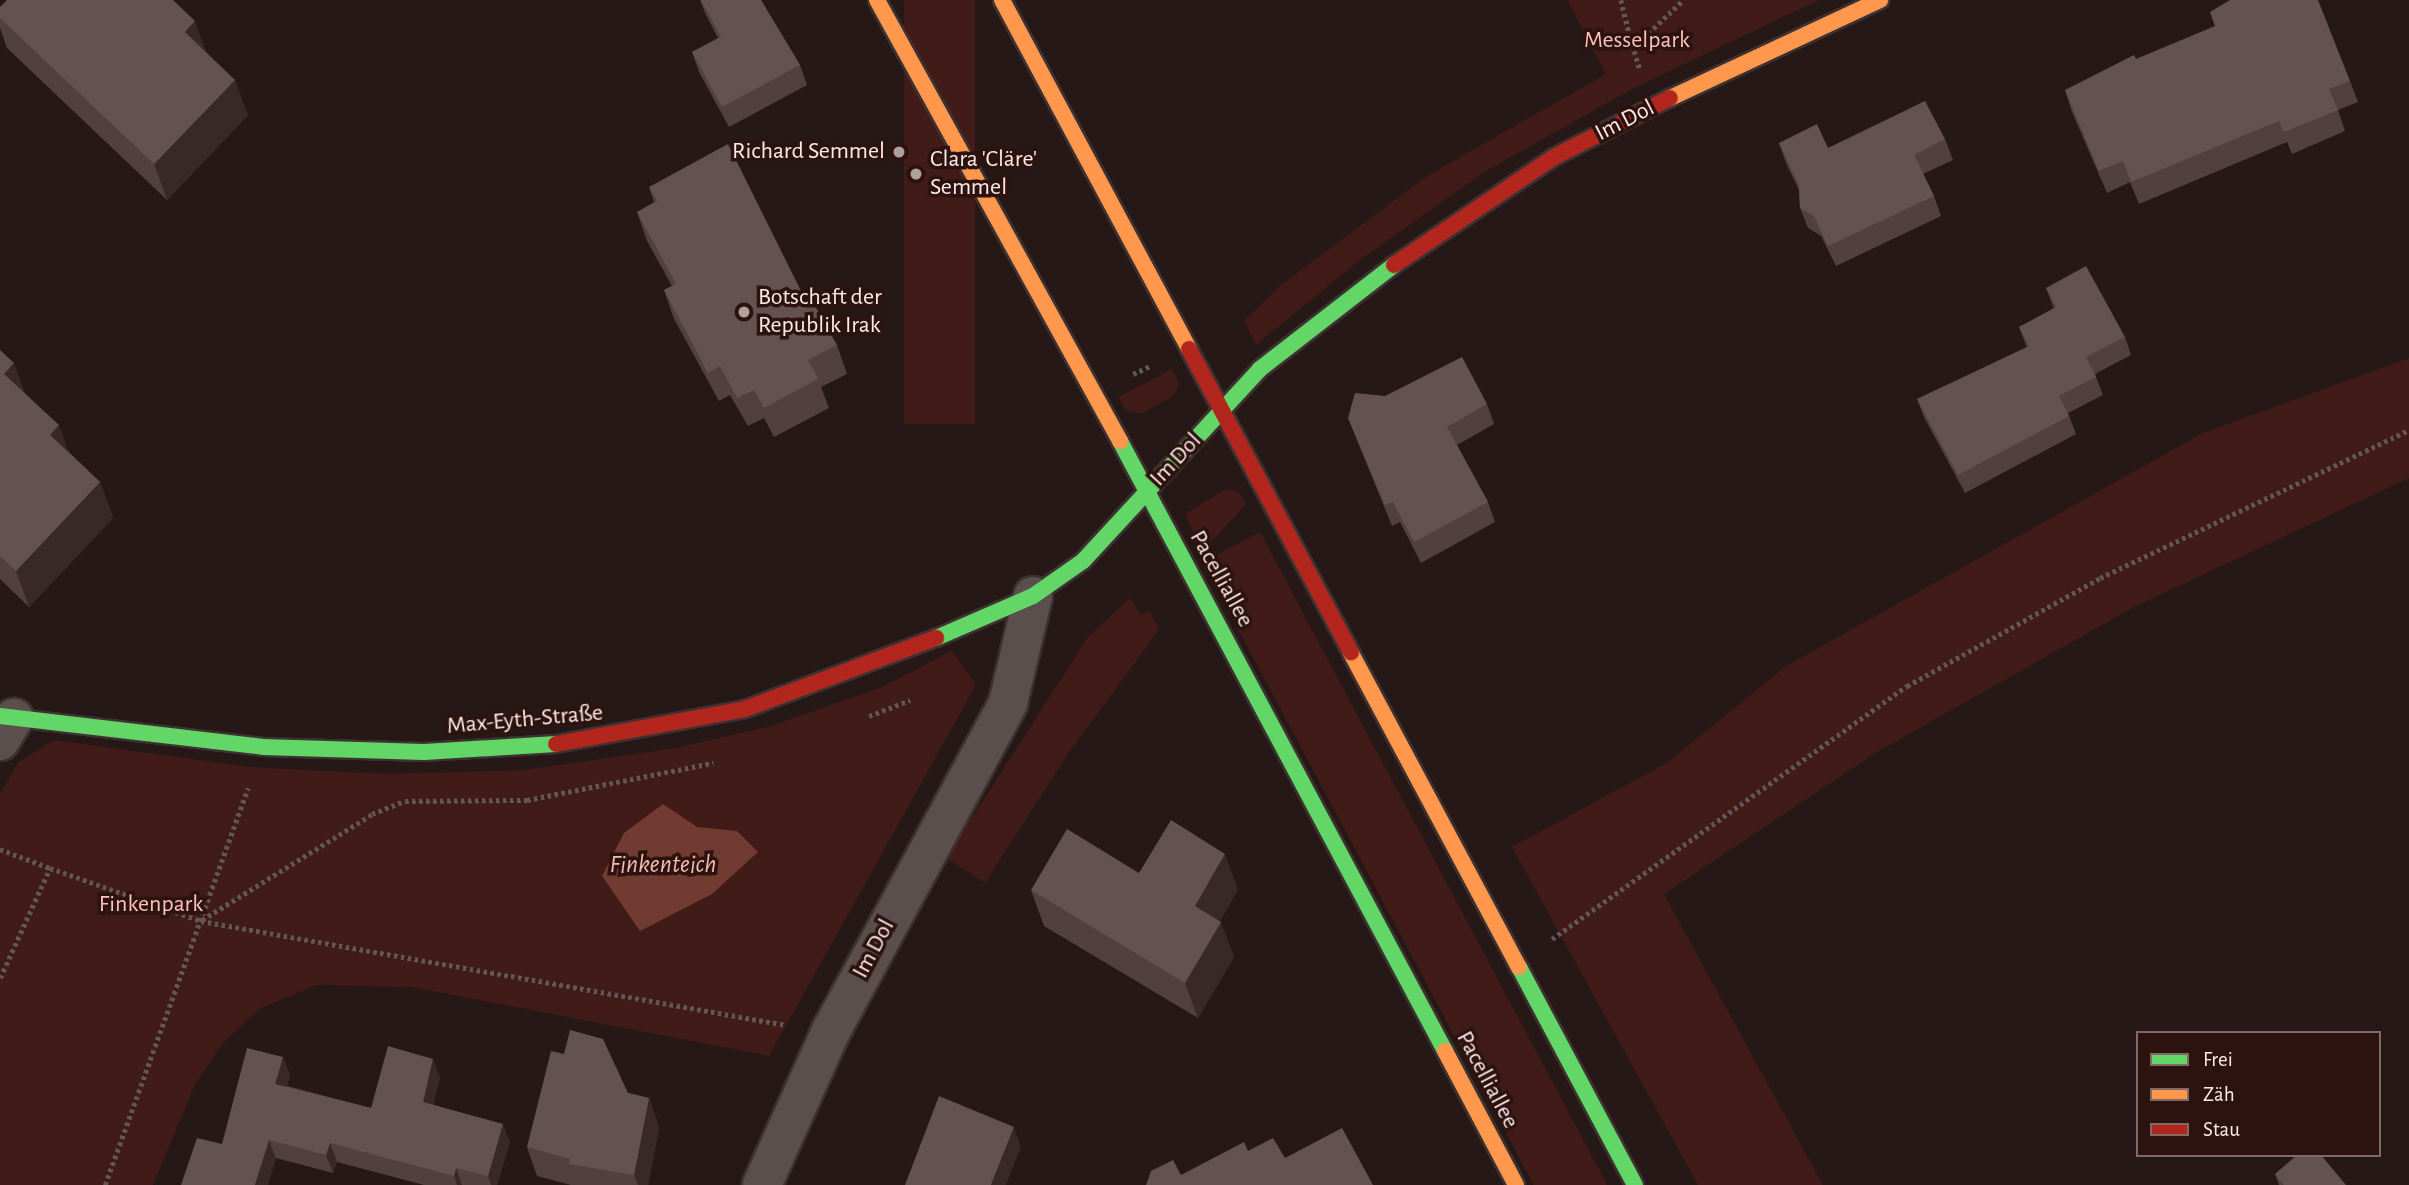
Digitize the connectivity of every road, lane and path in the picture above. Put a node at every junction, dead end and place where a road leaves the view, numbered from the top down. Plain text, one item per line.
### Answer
1 (877, 0) edge
2 (1002, 0) edge
3 (1621, 0) edge
4 (1683, 0) edge
5 (1880, 0) edge
6 (1633, 48) junction
7 (1641, 74) dead end
8 (1156, 363) dead end
9 (1123, 380) dead end
10 (1223, 409) junction
11 (2409, 430) edge
12 (1147, 491) junction
13 (1032, 596) junction
14 (4, 725) edge
15 (263, 747) junction
16 (0, 849) edge
17 (51, 868) junction
18 (201, 920) junction
19 (1551, 940) dead end
20 (0, 978) edge
21 (794, 1026) dead end
22 (105, 1185) edge
23 (762, 1185) edge
24 (1516, 1185) edge
25 (1635, 1185) edge

1 - 12 street, Pacelliallee
2 - 10 street
3 - 6 path
4 - 6 path
5 - 10 street, Im Dol
6 - 7 path
8 - 9 path
10 - 12 street, Im Dol
10 - 25 street
11 - 19 path
12 - 13 street, Im Dol
12 - 24 street, Pacelliallee
13 - 15 street, Max-Eyth-Straße
13 - 23 street, Im Dol
14 - 15 street, Max-Eyth-Straße
15 - 18 path
16 - 17 path
17 - 18 path
17 - 20 path
18 - 21 path
18 - 22 path

